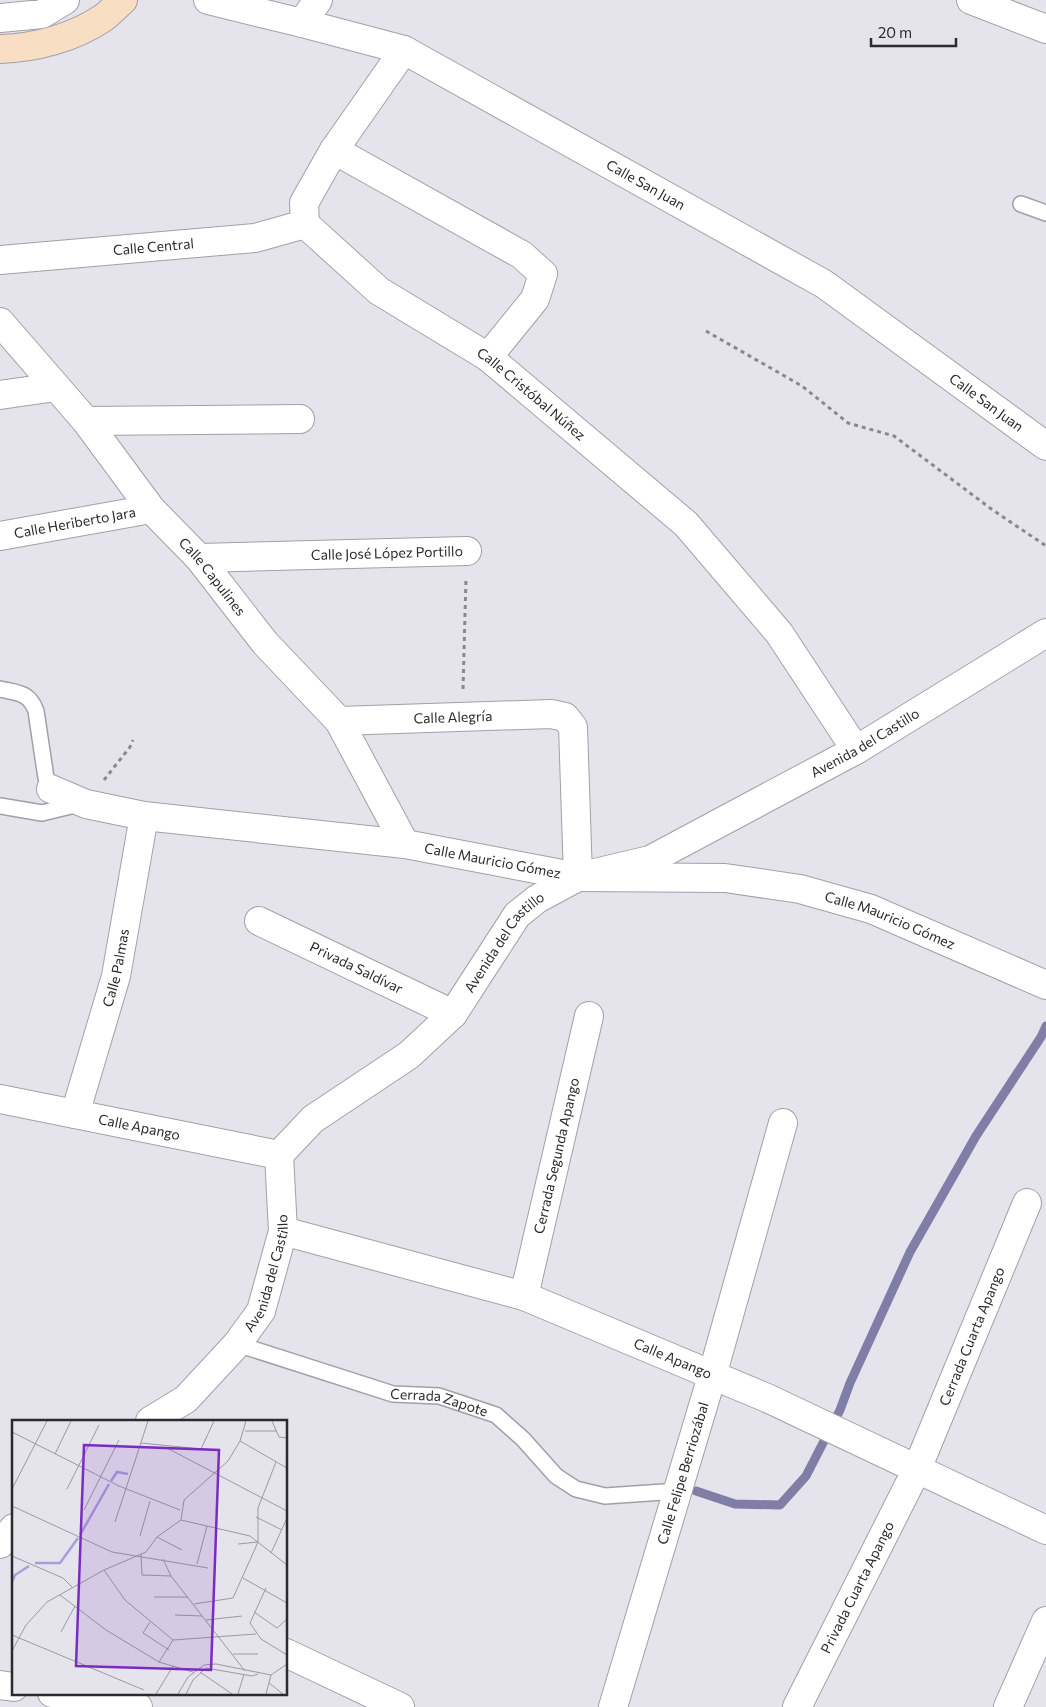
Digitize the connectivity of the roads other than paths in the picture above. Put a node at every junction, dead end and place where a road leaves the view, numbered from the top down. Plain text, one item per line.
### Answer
1 (65, 0) edge
2 (123, 0) edge
3 (208, 0) edge
4 (318, 0) edge
5 (971, 0) edge
6 (0, 18) edge
7 (302, 23) junction
8 (1046, 29) edge
9 (0, 49) edge
10 (404, 50) junction
11 (334, 150) junction
12 (1021, 204) dead end
13 (1046, 213) edge
14 (305, 224) junction
15 (0, 260) edge
16 (0, 322) edge
17 (488, 358) junction
18 (56, 387) junction
19 (0, 395) edge
20 (300, 419) dead end
21 (86, 421) junction
22 (1046, 446) edge
23 (151, 509) junction
24 (0, 536) edge
25 (467, 551) road end
26 (199, 558) junction
27 (1046, 633) edge
28 (0, 689) edge
29 (339, 721) junction
30 (856, 750) junction
31 (51, 789) joint
32 (85, 804) junction
33 (0, 806) edge
34 (144, 816) junction
35 (405, 844) junction
36 (578, 877) junction
37 (259, 921) dead end
38 (1045, 985) edge
39 (453, 1014) junction
40 (589, 1016) dead end
41 (0, 1100) edge
42 (75, 1114) junction
43 (783, 1123) dead end
44 (279, 1155) junction
45 (1027, 1203) dead end
46 (283, 1231) junction
47 (524, 1296) junction
48 (237, 1344) junction
49 (712, 1376) junction
50 (152, 1420) edge
51 (917, 1469) junction
52 (678, 1491) junction
53 (0, 1521) edge
54 (12, 1527) edge
55 (12, 1530) edge
56 (1046, 1530) edge
57 (0, 1544) edge
58 (1046, 1621) edge
59 (288, 1654) edge
60 (58, 1694) edge
61 (138, 1707) edge
62 (400, 1707) edge
63 (613, 1707) edge
64 (797, 1707) edge
65 (1008, 1707) edge

1 - 6 street
2 - 9 street
3 - 7 street, Calle San Juan
4 - 7 street
5 - 8 street
7 - 10 street, Calle San Juan
10 - 11 street
10 - 22 street, Calle San Juan
11 - 14 street
11 - 17 street
12 - 13 lane
14 - 15 street, Calle Central
14 - 17 street, Calle Cristóbal Núñez
16 - 18 street, Calle Capulines
17 - 30 street, Calle Cristóbal Núñez
18 - 19 street
18 - 21 street, Calle Capulines
20 - 21 street
21 - 23 street, Calle Capulines
23 - 24 street, Calle Heriberto Jara
23 - 26 street, Calle Capulines
25 - 26 street, Calle José López Portillo
26 - 29 street, Calle Capulines
27 - 30 street, Avenida del Castillo
28 - 31 lane, Calle Mauricio Gómez
29 - 35 street, Calle Capulines
29 - 36 street, Calle Alegría
30 - 36 street, Avenida del Castillo
31 - 32 street, Calle Mauricio Gómez
32 - 33 lane
32 - 34 street, Calle Mauricio Gómez
34 - 35 street, Calle Mauricio Gómez
34 - 42 street, Calle Palmas
35 - 36 street, Calle Mauricio Gómez
36 - 38 street, Calle Mauricio Gómez
36 - 39 street, Avenida del Castillo
37 - 39 street, Privada Saldívar
39 - 44 street, Avenida del Castillo
40 - 47 street, Cerrada Segunda Apango
41 - 42 street, Calle Apango
42 - 44 street, Calle Apango
43 - 49 street, Calle Felipe Berriozábal
44 - 46 street, Avenida del Castillo
45 - 51 street, Cerrada Cuarta Apango
46 - 47 street, Calle Apango
46 - 48 street, Avenida del Castillo
47 - 49 street, Calle Apango
48 - 50 street, Avenida del Castillo
48 - 52 lane, Cerrada Zapote
49 - 51 street, Calle Apango
49 - 52 street, Calle Felipe Berriozábal
51 - 56 street, Calle Apango
51 - 64 street, Privada Cuarta Apango
52 - 63 street, Calle Felipe Berriozábal
53 - 54 street
55 - 57 street
58 - 65 street
59 - 62 street
60 - 61 street

